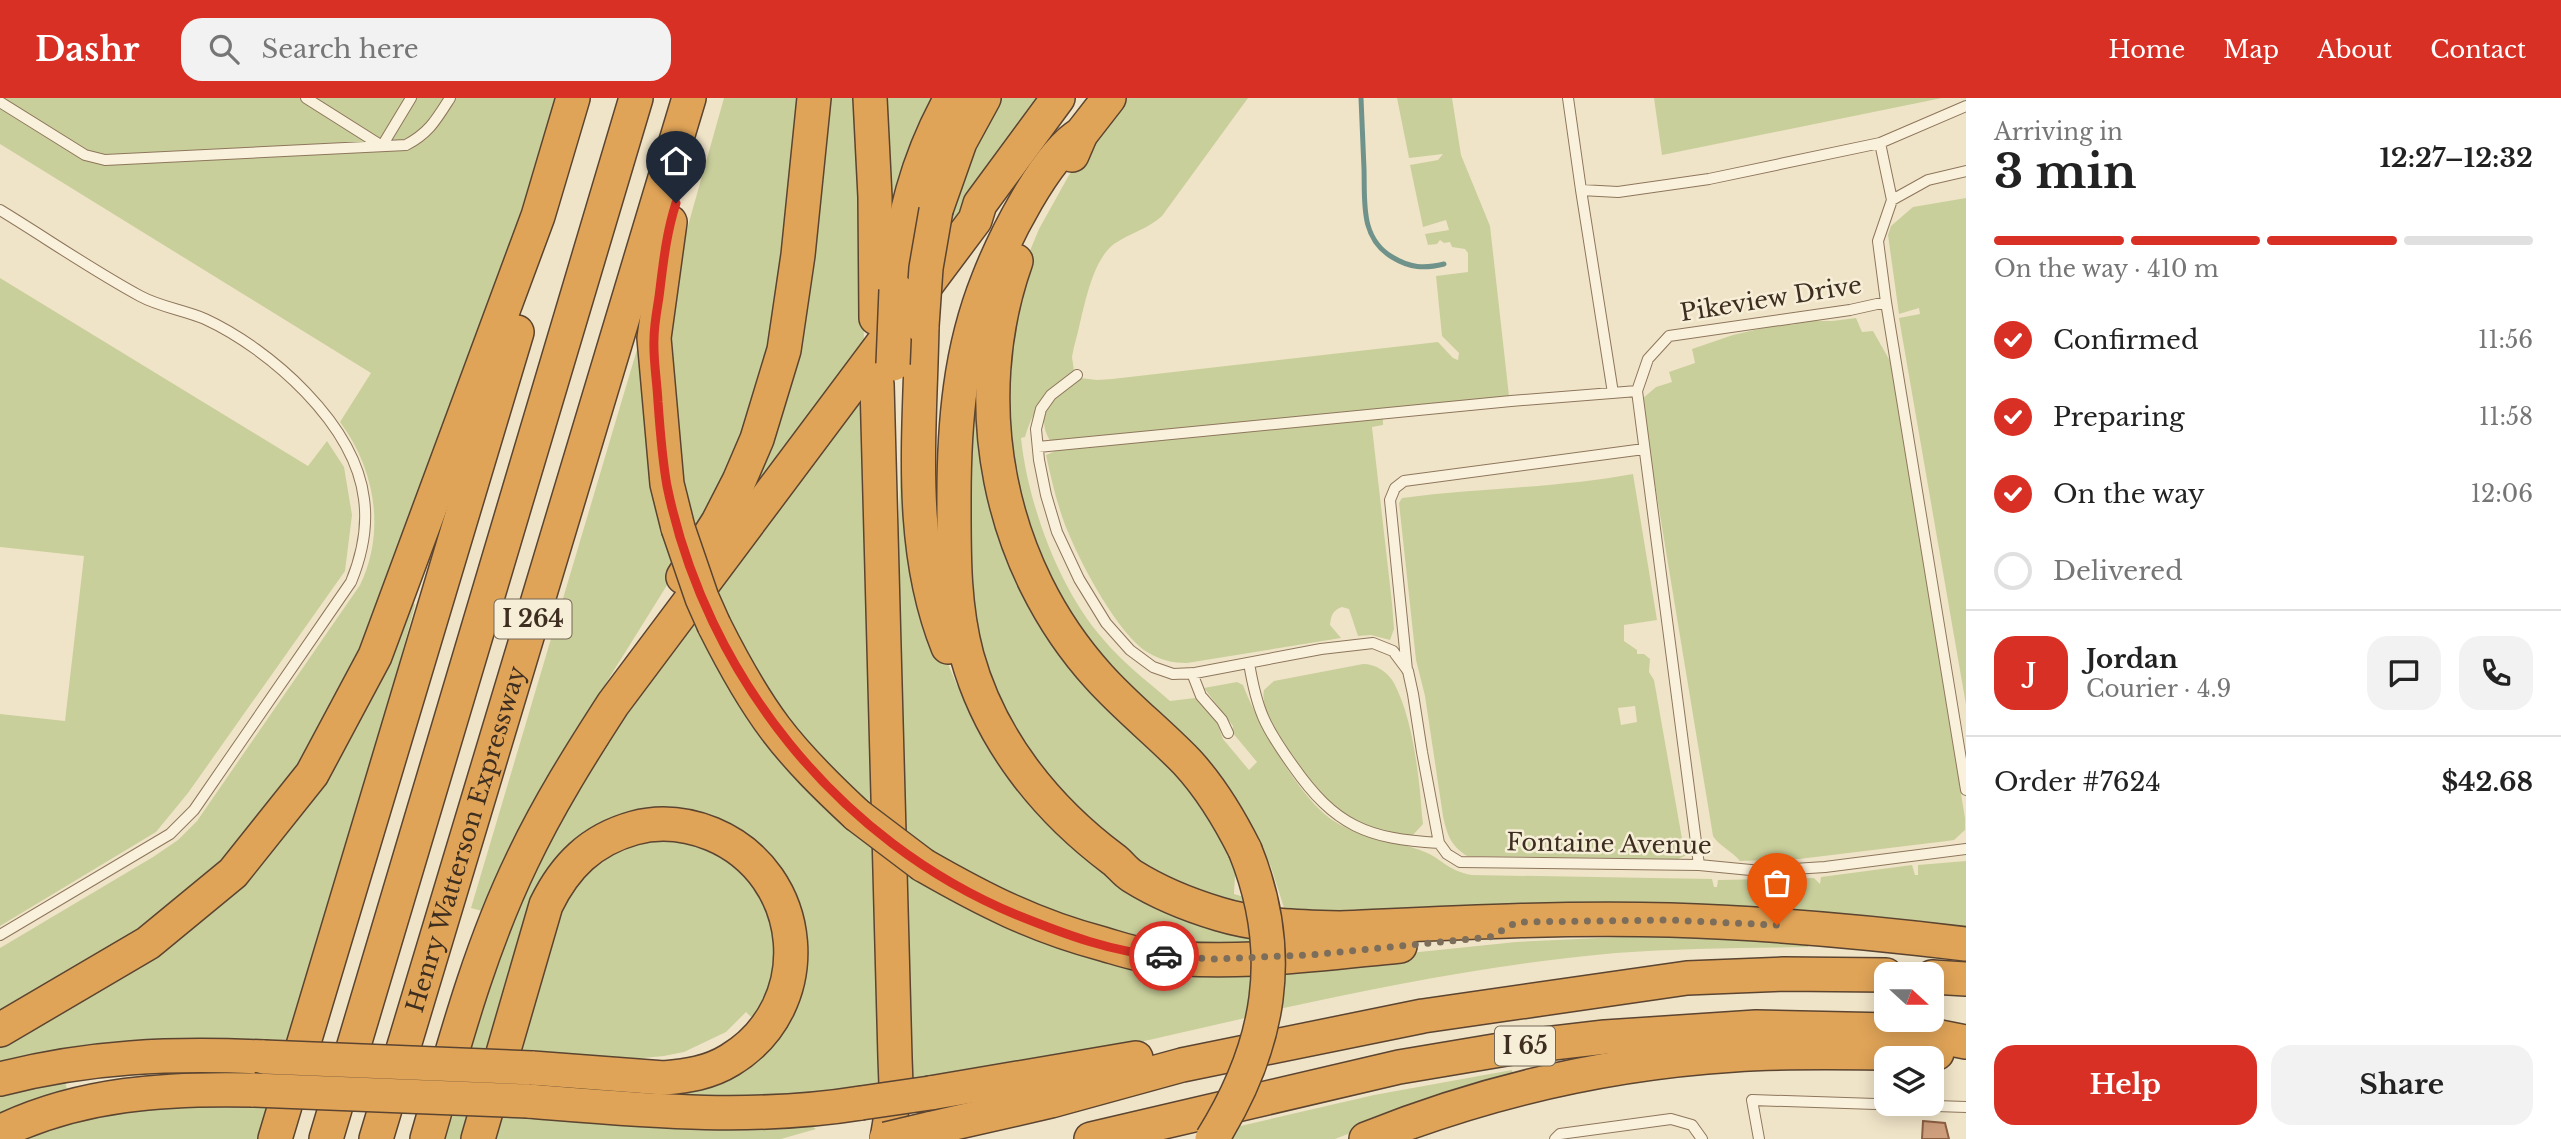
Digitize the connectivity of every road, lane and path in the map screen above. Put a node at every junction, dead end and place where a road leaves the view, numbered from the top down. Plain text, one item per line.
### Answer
1 (306, 98) edge
2 (411, 98) edge
3 (450, 98) edge
4 (573, 98) edge
5 (587, 98) edge
6 (636, 98) edge
7 (689, 98) edge
8 (707, 98) edge
9 (814, 98) edge
10 (870, 98) edge
11 (951, 98) edge
12 (984, 98) edge
13 (1058, 98) edge
14 (1079, 98) edge
15 (1109, 98) edge
16 (1568, 98) edge
17 (0, 102) edge
18 (1966, 106) edge
19 (1081, 134) junction
20 (1880, 143) junction
21 (383, 146) junction
22 (1966, 171) edge
23 (1581, 190) junction
24 (1892, 200) junction
25 (0, 209) edge
26 (975, 220) junction
27 (1886, 302) junction
28 (885, 374) junction
29 (1077, 375) dead end
30 (1637, 391) junction
31 (1613, 393) junction
32 (1038, 447) junction
33 (1644, 449) junction
34 (1249, 663) junction
35 (1408, 671) junction
36 (1192, 673) junction
37 (613, 704) junction
38 (1228, 733) dead end
39 (1966, 790) edge
40 (1439, 843) junction
41 (1966, 849) edge
42 (1699, 865) junction
43 (1125, 871) junction
44 (1517, 922) junction
45 (0, 935) edge
46 (1966, 944) edge
47 (1874, 975) edge
48 (1687, 978) junction
49 (1944, 978) edge
50 (1966, 979) edge
51 (0, 1030) edge
52 (1966, 1042) edge
53 (1966, 1052) edge
54 (0, 1079) edge
55 (1966, 1107) edge
56 (0, 1132) edge
57 (275, 1139) edge
58 (326, 1139) edge
59 (376, 1139) edge
60 (427, 1139) edge
61 (478, 1139) edge
62 (886, 1139) edge
63 (1091, 1139) edge
64 (1212, 1139) edge
65 (1366, 1139) edge
66 (1555, 1139) edge
67 (1702, 1139) edge
68 (1759, 1139) edge

1 - 21 lane
2 - 21 lane
3 - 21 lane
4 - 51 highway
5 - 57 highway
6 - 58 highway, Henry Watterson Expressway / I 264
7 - 59 highway, Henry Watterson Expressway / I 264
8 - 44 highway, bridge
9 - 37 highway
10 - 28 highway
11 - 28 highway, bridge
12 - 43 highway, bridge
13 - 26 highway
14 - 26 highway
15 - 19 highway
16 - 23 lane
17 - 21 lane
18 - 20 lane
19 - 43 highway
19 - 64 highway, bridge
20 - 23 lane
20 - 24 lane
22 - 24 lane
23 - 31 lane
24 - 27 lane
25 - 45 lane
26 - 37 highway
27 - 30 lane, Pikeview Drive
27 - 39 lane, Pikeview Drive
28 - 62 highway
29 - 32 lane
30 - 31 lane
30 - 33 lane, Pikeview Drive
31 - 32 lane
32 - 36 lane
33 - 35 lane
33 - 42 lane, Pikeview Drive
34 - 35 lane
34 - 36 lane
34 - 40 lane
35 - 40 lane
36 - 38 lane
37 - 60 highway
40 - 42 lane, Fontaine Avenue
41 - 42 lane, Fontaine Avenue
43 - 44 highway
44 - 46 highway
47 - 48 highway, I 65
48 - 56 highway, bridge
48 - 62 highway, I 65, bridge
49 - 50 highway
52 - 63 highway, I 65
53 - 65 highway
54 - 61 highway, bridge
55 - 68 lane
66 - 67 lane

